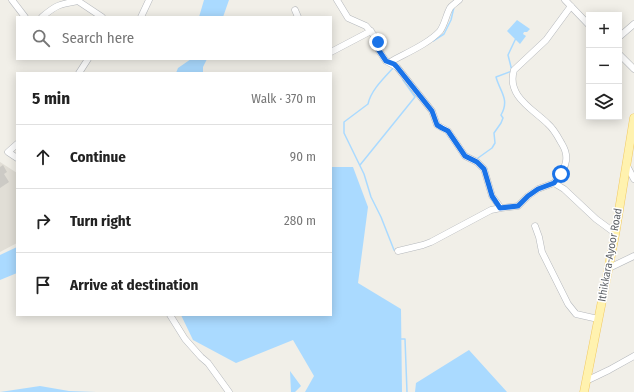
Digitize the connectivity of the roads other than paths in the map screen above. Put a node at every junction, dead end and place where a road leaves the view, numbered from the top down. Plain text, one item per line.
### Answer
1 (12, 0) edge
2 (149, 0) edge
3 (337, 0) edge
4 (459, 0) edge
5 (565, 0) edge
6 (65, 2) edge
7 (571, 6) junction
8 (295, 10) dead end
9 (24, 16) edge
10 (43, 16) edge
11 (100, 16) edge
12 (141, 16) edge
13 (298, 16) edge
14 (586, 21) edge
15 (634, 24) edge
16 (371, 31) junction
17 (622, 34) edge
18 (332, 51) edge
19 (622, 57) edge
20 (87, 60) edge
21 (390, 62) junction
22 (634, 69) edge
23 (80, 72) edge
24 (634, 118) edge
25 (16, 145) edge
26 (0, 149) edge
27 (8, 152) junction
28 (16, 157) edge
29 (626, 164) junction
30 (634, 179) edge
31 (554, 183) junction
32 (500, 208) junction
33 (535, 226) dead end
34 (615, 234) junction
35 (398, 251) dead end
36 (634, 256) edge
37 (609, 268) junction
38 (171, 316) edge
39 (598, 319) junction
40 (634, 356) edge
41 (586, 381) junction
42 (229, 392) edge
43 (584, 392) edge

1 - 9 street
2 - 12 street
3 - 16 street
4 - 21 street
5 - 7 street
6 - 10 street
6 - 11 street
7 - 14 street
7 - 31 street
8 - 13 street
15 - 17 street
16 - 18 street
16 - 21 street
19 - 22 street
20 - 23 street
21 - 32 street
24 - 29 main road, Ithikkara-Ayoor Road
25 - 27 street
26 - 27 street
27 - 28 street
29 - 30 street
29 - 34 main road, Ithikkara-Ayoor Road
31 - 32 street
31 - 34 street
32 - 35 street
33 - 39 street
34 - 37 main road, Ithikkara-Ayoor Road
36 - 37 street
37 - 39 main road, Ithikkara-Ayoor Road
38 - 42 street
39 - 41 main road, Ithikkara-Ayoor Road
40 - 41 street
41 - 43 main road, Ithikkara-Ayoor Road

